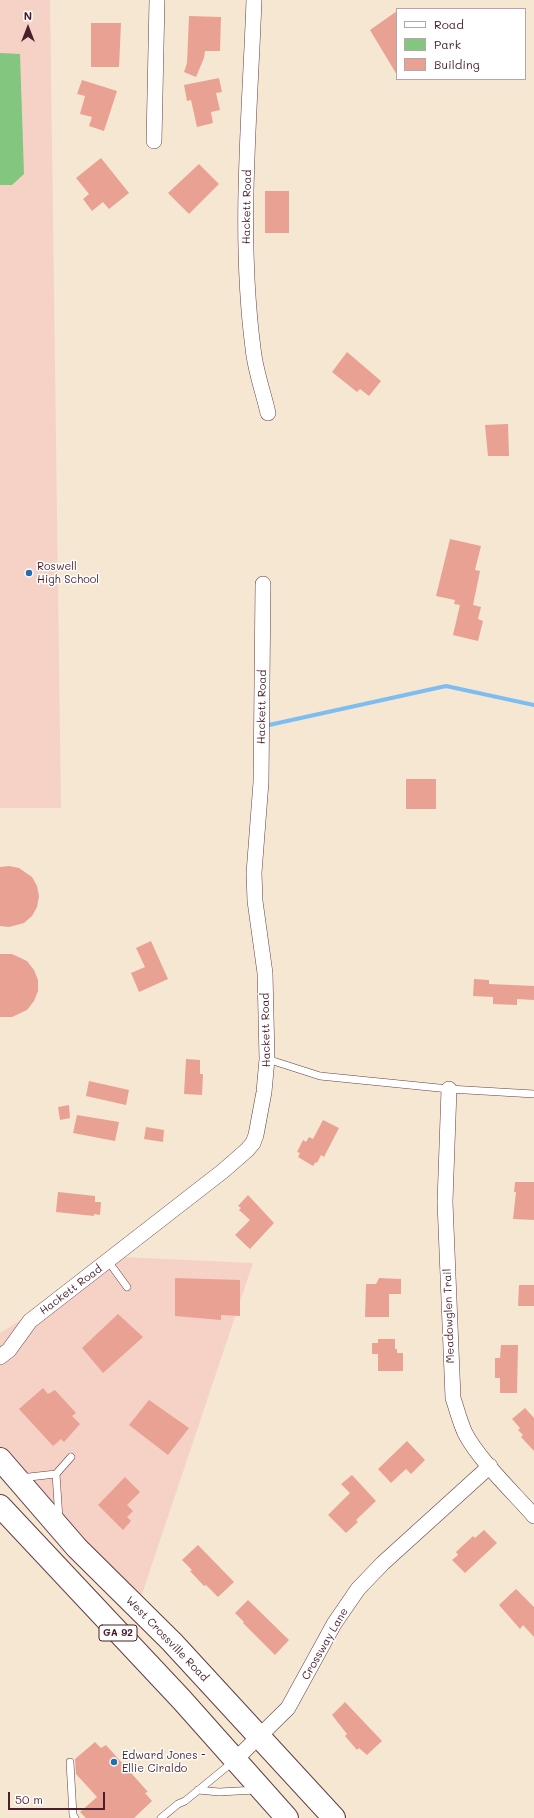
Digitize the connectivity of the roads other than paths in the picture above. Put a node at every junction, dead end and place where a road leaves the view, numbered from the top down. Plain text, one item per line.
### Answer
1 (157, 0) edge
2 (254, 0) edge
3 (154, 141) dead end
4 (268, 413) dead end
5 (263, 584) dead end
6 (268, 1059) junction
7 (449, 1089) junction
8 (534, 1094) edge
9 (108, 1261) junction
10 (127, 1286) dead end
11 (0, 1357) edge
12 (71, 1457) dead end
13 (0, 1459) edge
14 (490, 1466) junction
15 (56, 1474) junction
16 (16, 1478) junction
17 (0, 1506) edge
18 (534, 1516) edge
19 (60, 1528) junction
20 (260, 1737) junction
21 (235, 1760) junction
22 (70, 1762) dead end
23 (262, 1789) junction
24 (198, 1790) junction
25 (75, 1818) edge
26 (161, 1818) edge
27 (287, 1818) edge
28 (334, 1818) edge

1 - 3 street
2 - 4 street, Hackett Road
5 - 6 street, Hackett Road
6 - 7 lane
6 - 9 street, Hackett Road
7 - 8 lane
7 - 14 street, Meadowglen Trail
9 - 10 lane
9 - 11 street, Hackett Road
12 - 15 lane
13 - 16 main road, West Crossville Road / GA 92
14 - 18 street, Meadowglen Trail
14 - 20 street, Crossway Lane
15 - 16 lane
15 - 19 lane
16 - 19 main road, West Crossville Road / GA 92
17 - 21 main road, GA 92
19 - 20 main road, West Crossville Road / GA 92
20 - 21 street, Crossway Lane
20 - 28 main road, West Crossville Road / GA 92
21 - 23 main road, GA 92
21 - 24 lane
22 - 25 lane
23 - 24 lane
23 - 27 main road, GA 92
24 - 26 lane

